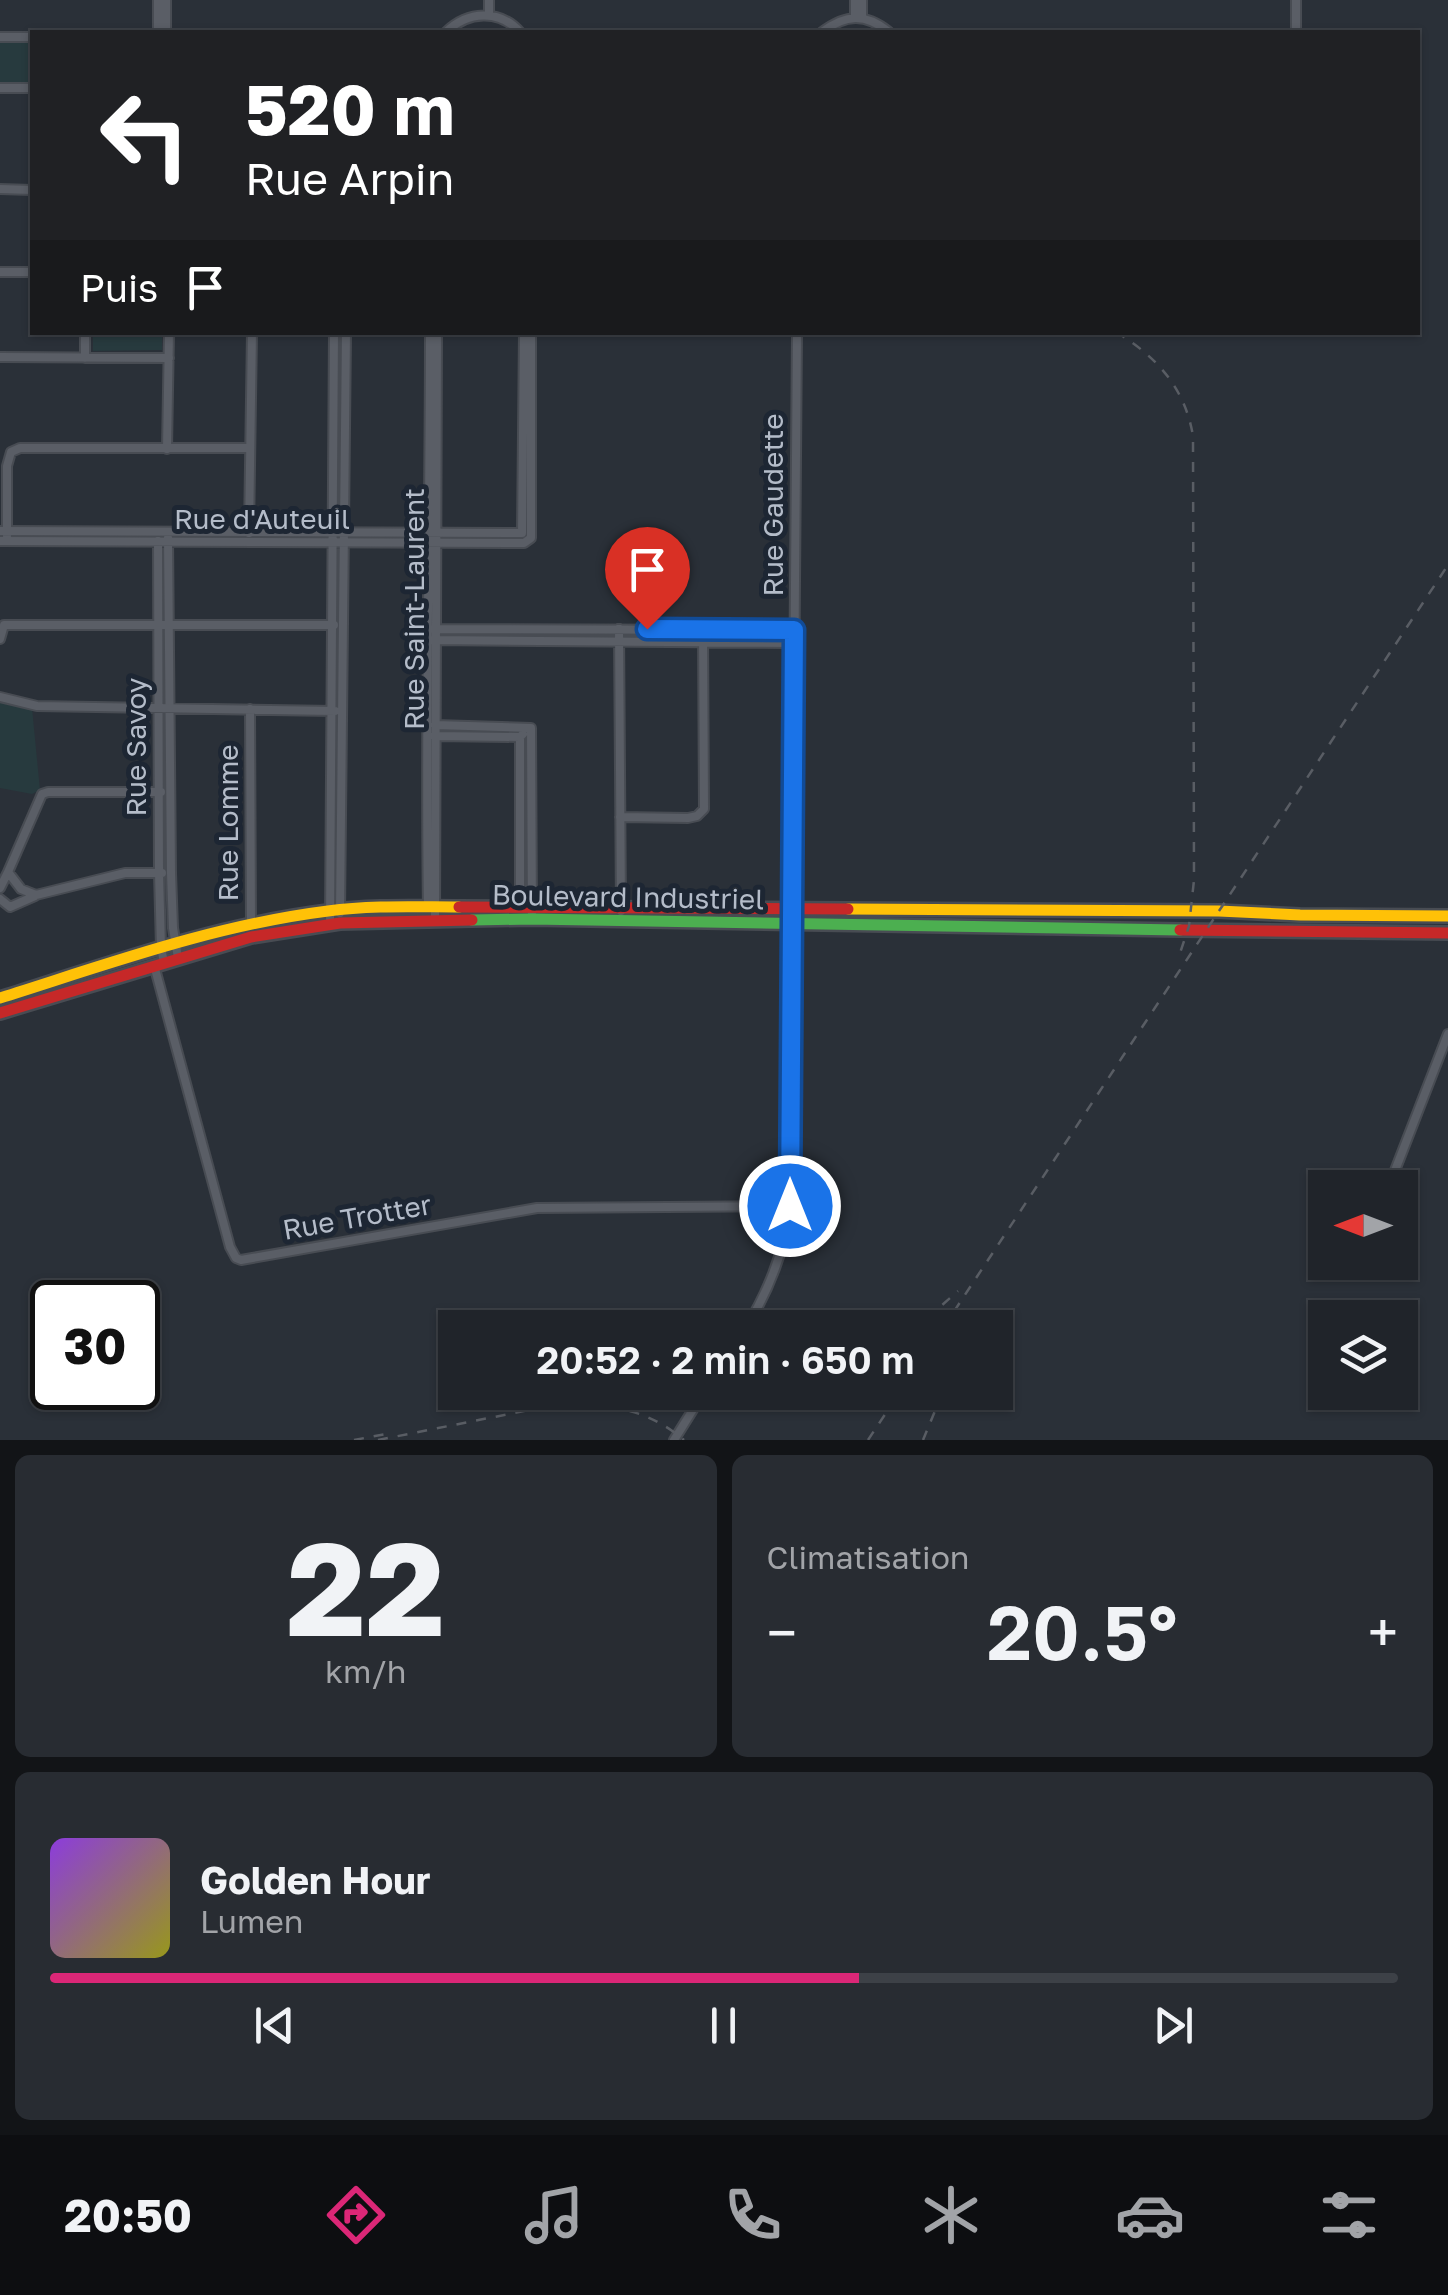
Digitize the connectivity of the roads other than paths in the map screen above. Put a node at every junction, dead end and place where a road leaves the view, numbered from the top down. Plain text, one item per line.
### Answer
1 (158, 0) edge
2 (166, 0) edge
3 (480, 0) edge
4 (490, 0) edge
5 (858, 0) edge
6 (1296, 0) edge
7 (484, 15) junction
8 (858, 18) junction
9 (158, 30) edge
10 (166, 30) edge
11 (448, 30) edge
12 (518, 30) edge
13 (825, 30) edge
14 (887, 30) edge
15 (1296, 30) edge
16 (0, 37) edge
17 (30, 37) edge
18 (0, 88) edge
19 (30, 88) edge
20 (0, 189) edge
21 (30, 190) edge
22 (0, 272) edge
23 (30, 272) edge
24 (85, 335) edge
25 (169, 335) edge
26 (252, 335) edge
27 (334, 335) edge
28 (346, 335) edge
29 (430, 335) edge
30 (438, 335) edge
31 (528, 335) edge
32 (797, 335) edge
33 (0, 357) edge
34 (85, 358) junction
35 (169, 358) junction
36 (334, 366) junction
37 (346, 366) junction
38 (434, 408) junction
39 (168, 448) junction
40 (250, 448) junction
41 (334, 451) junction
42 (345, 451) junction
43 (4, 536) edge
44 (163, 537) junction
45 (249, 537) junction
46 (333, 537) junction
47 (344, 537) junction
48 (434, 538) junction
49 (163, 624) junction
50 (332, 625) junction
51 (343, 625) junction
52 (432, 629) junction
53 (619, 629) junction
54 (703, 629) junction
55 (794, 630) junction
56 (0, 640) edge
57 (432, 640) junction
58 (619, 642) junction
59 (703, 642) junction
60 (794, 643) junction
61 (0, 698) edge
62 (158, 707) junction
63 (169, 707) junction
64 (250, 709) junction
65 (331, 711) junction
66 (342, 712) junction
67 (431, 725) junction
68 (531, 728) junction
69 (431, 736) junction
70 (520, 737) junction
71 (158, 792) junction
72 (170, 792) junction
73 (330, 802) junction
74 (342, 802) junction
75 (520, 810) junction
76 (532, 810) junction
77 (620, 816) junction
78 (8, 872) junction
79 (158, 872) junction
80 (171, 873) junction
81 (0, 888) edge
82 (36, 896) junction
83 (0, 899) edge
84 (792, 909) junction
85 (909, 910) junction
86 (963, 911) junction
87 (1058, 912) junction
88 (431, 914) junction
89 (526, 914) junction
90 (621, 915) junction
91 (1300, 915) junction
92 (1374, 916) junction
93 (1448, 916) edge
94 (335, 917) junction
95 (792, 925) junction
96 (907, 927) junction
97 (959, 928) junction
98 (1054, 928) junction
99 (251, 931) junction
100 (1287, 932) junction
101 (1372, 932) junction
102 (1448, 932) edge
103 (161, 948) junction
104 (177, 951) junction
105 (159, 964) junction
106 (0, 998) edge
107 (0, 1014) edge
108 (1448, 1034) edge
109 (1395, 1170) edge
110 (790, 1206) junction
111 (757, 1310) edge
112 (693, 1410) edge
113 (674, 1440) edge

1 - 9 street
2 - 10 street
3 - 7 street
4 - 7 street
5 - 8 street
6 - 15 street
7 - 11 street
7 - 12 street
8 - 13 street
8 - 14 street
16 - 17 street
18 - 19 street
20 - 21 street
22 - 23 street
24 - 34 street
25 - 35 street
26 - 40 street
27 - 36 street
28 - 37 street
29 - 38 street, Rue Saint-Laurent
30 - 38 street, Rue Saint-Laurent
31 - 48 street, Rue d'Auteuil
32 - 55 street, Rue Gaudette
33 - 34 street
34 - 35 street
35 - 39 street
36 - 37 street
36 - 41 street
37 - 42 street
38 - 48 street, Rue Saint-Laurent
39 - 40 street
39 - 43 street
40 - 45 street
41 - 42 street
41 - 46 street
42 - 47 street
43 - 44 street, Rue d'Auteuil
44 - 45 street, Rue d'Auteuil
44 - 49 street, Rue Savoy
45 - 46 street, Rue d'Auteuil
46 - 47 street, Rue d'Auteuil
46 - 50 street
47 - 48 street, Rue d'Auteuil
47 - 51 street
48 - 52 street, Rue Saint-Laurent
49 - 50 street
49 - 56 street
49 - 62 street, Rue Savoy
49 - 63 street, Rue Savoy
50 - 51 street
50 - 65 street
51 - 66 street
52 - 53 street
52 - 57 street, Rue Saint-Laurent
53 - 54 street
53 - 58 street
54 - 55 street
54 - 59 street
55 - 60 street, Rue Gaudette
57 - 58 street
57 - 67 street, Rue Saint-Laurent
58 - 59 street
58 - 77 street
59 - 60 street
59 - 77 street
60 - 84 street, Rue Gaudette
61 - 62 street
62 - 63 street
62 - 71 street, Rue Savoy
63 - 64 street
63 - 72 street, Rue Savoy
64 - 65 street
64 - 99 street, Rue Lomme
65 - 66 street
65 - 73 street
66 - 74 street
67 - 68 street
67 - 69 street, Rue Saint-Laurent
68 - 70 street
68 - 76 street
69 - 70 street
69 - 88 street, Rue Saint-Laurent
70 - 75 street
71 - 72 street
71 - 78 street
71 - 79 street, Rue Savoy
72 - 80 street, Rue Savoy
73 - 74 street
73 - 94 street
74 - 94 street
75 - 76 street
75 - 89 street
76 - 89 street
77 - 90 street
78 - 81 street
78 - 82 street
79 - 80 street
79 - 82 street
79 - 103 street, Rue Savoy
80 - 104 street, Rue Savoy
82 - 83 street
84 - 85 street, Boulevard Industriel
84 - 90 street, Boulevard Industriel
84 - 95 street, Rue Gaudette
85 - 86 street, Boulevard Industriel
85 - 96 street
86 - 87 street, Boulevard Industriel
86 - 97 street
87 - 91 street, Boulevard Industriel
87 - 98 street
88 - 89 street, Boulevard Industriel
88 - 94 street, Boulevard Industriel
89 - 90 street, Boulevard Industriel
90 - 95 street, Boulevard Industriel
91 - 92 street, Boulevard Industriel
91 - 100 street
92 - 93 street, Boulevard Industriel
92 - 101 street
94 - 99 street, Boulevard Industriel
95 - 96 street, Boulevard Industriel
95 - 110 street, Rue Gaudette
96 - 97 street, Boulevard Industriel
97 - 98 street, Boulevard Industriel
98 - 100 street, Boulevard Industriel
99 - 104 street, Boulevard Industriel
100 - 101 street, Boulevard Industriel
101 - 102 street, Boulevard Industriel
103 - 104 street, Boulevard Industriel
103 - 105 street, Rue Savoy
103 - 106 street, Boulevard Industriel
104 - 105 street, Boulevard Industriel
105 - 107 street, Boulevard Industriel
105 - 110 street, Rue Trotter
108 - 109 street
110 - 111 street, Rue Gaudette
112 - 113 street

